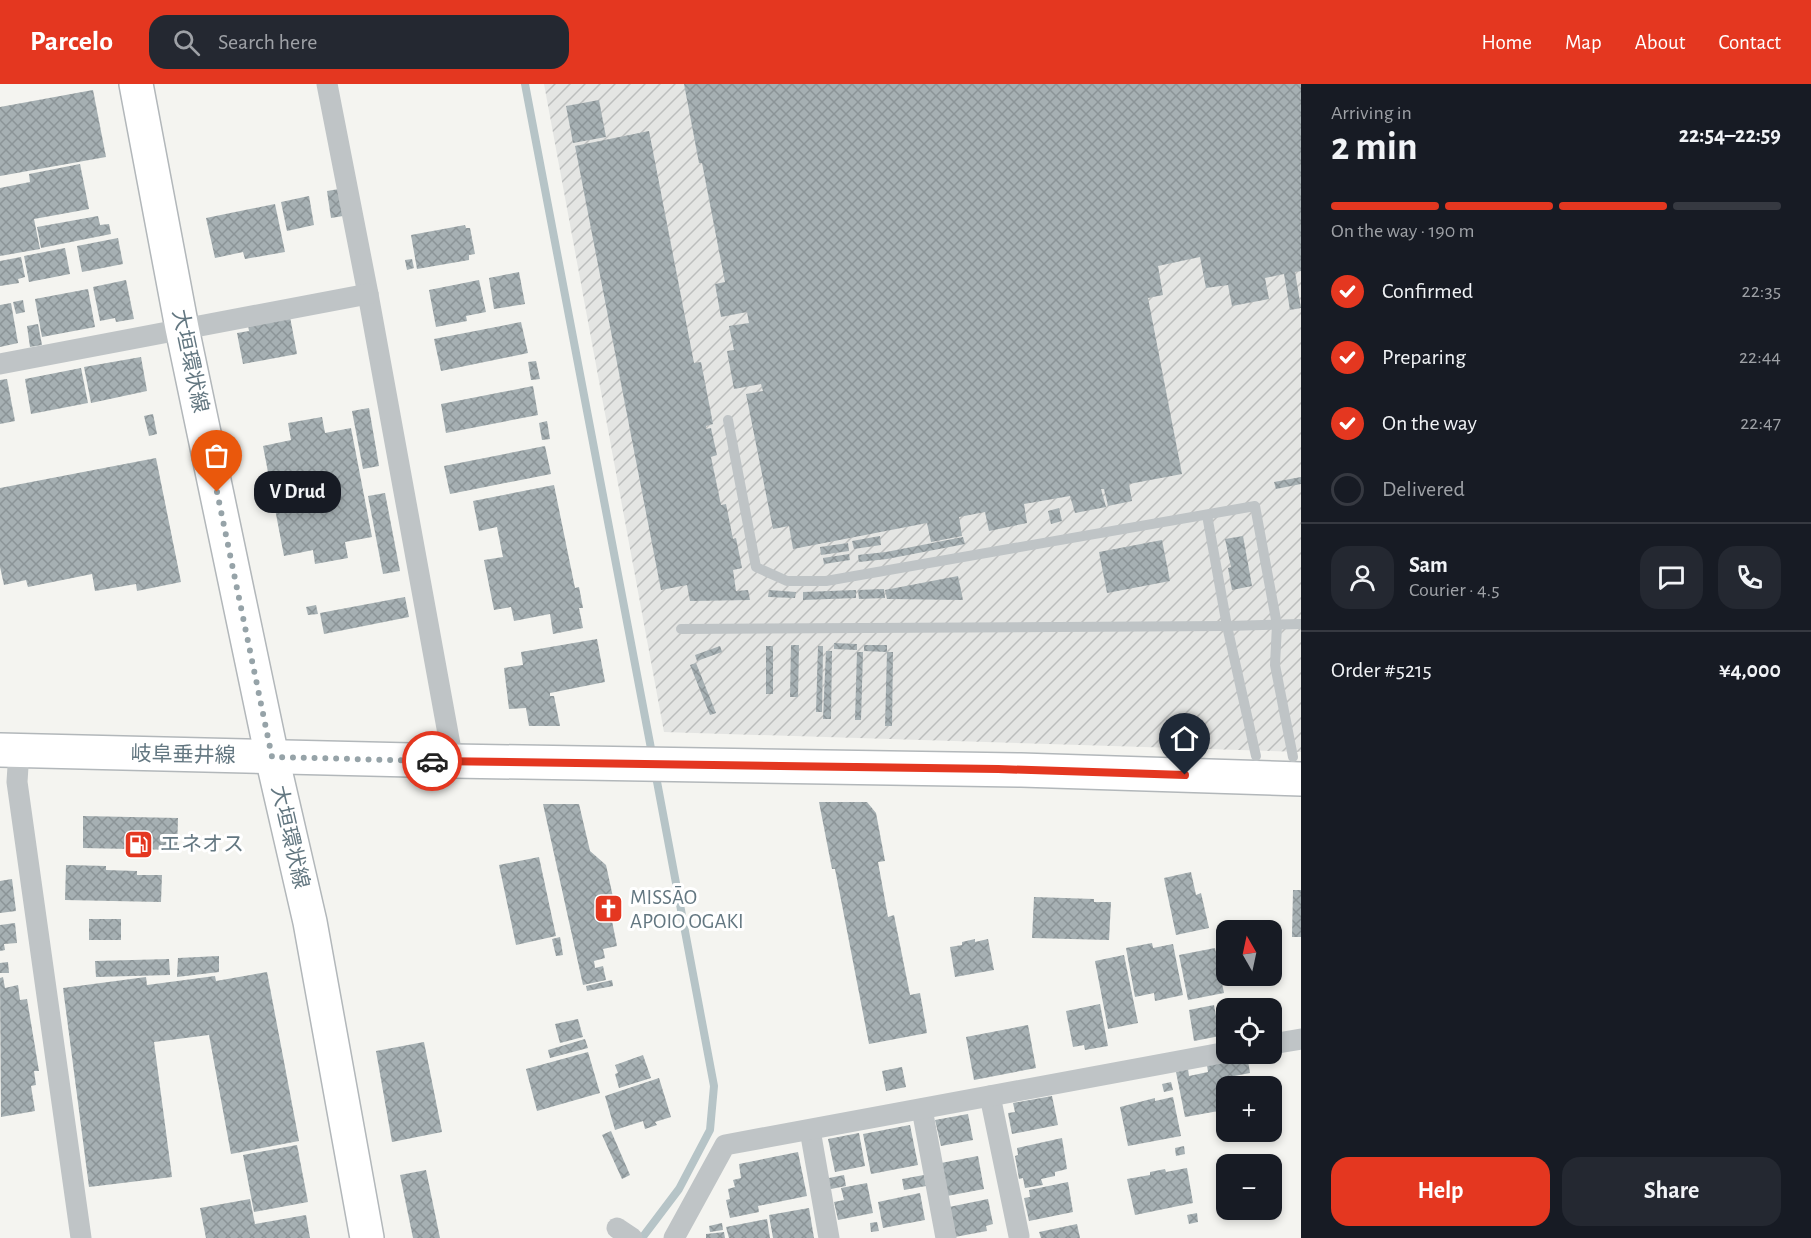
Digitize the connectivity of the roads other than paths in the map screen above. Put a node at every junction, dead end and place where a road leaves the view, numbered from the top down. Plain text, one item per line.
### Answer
1 (136, 84) edge
2 (327, 84) edge
3 (368, 294) junction
4 (183, 328) junction
5 (0, 364) edge
6 (728, 420) dead end
7 (1207, 515) junction
8 (1301, 624) edge
9 (1277, 625) junction
10 (1227, 626) junction
11 (681, 629) dead end
12 (9, 750) edge
13 (1256, 756) dead end
14 (272, 757) junction
15 (453, 761) junction
16 (1297, 768) edge
17 (1301, 1039) edge
18 (1282, 1042) edge
19 (1216, 1054) edge
20 (990, 1096) junction
21 (922, 1109) junction
22 (810, 1130) junction
23 (1019, 1236) dead end
24 (81, 1238) edge
25 (367, 1238) edge
26 (674, 1238) edge
27 (829, 1238) edge
28 (946, 1238) edge

1 - 4 main road, 大垣環状線
2 - 3 street
3 - 4 street
3 - 15 street
4 - 5 street
4 - 14 main road, 大垣環状線
6 - 7 lane
7 - 9 lane
7 - 10 lane
8 - 9 lane
9 - 10 lane
9 - 16 lane
10 - 11 lane
10 - 13 lane
12 - 14 main road, 岐阜垂井線
12 - 24 street
14 - 15 main road, 岐阜垂井線
14 - 25 main road, 大垣環状線
15 - 16 main road, 岐阜垂井線
17 - 18 street
19 - 20 street
20 - 21 street
20 - 23 street
21 - 22 street
21 - 28 street
22 - 26 street
22 - 27 street

